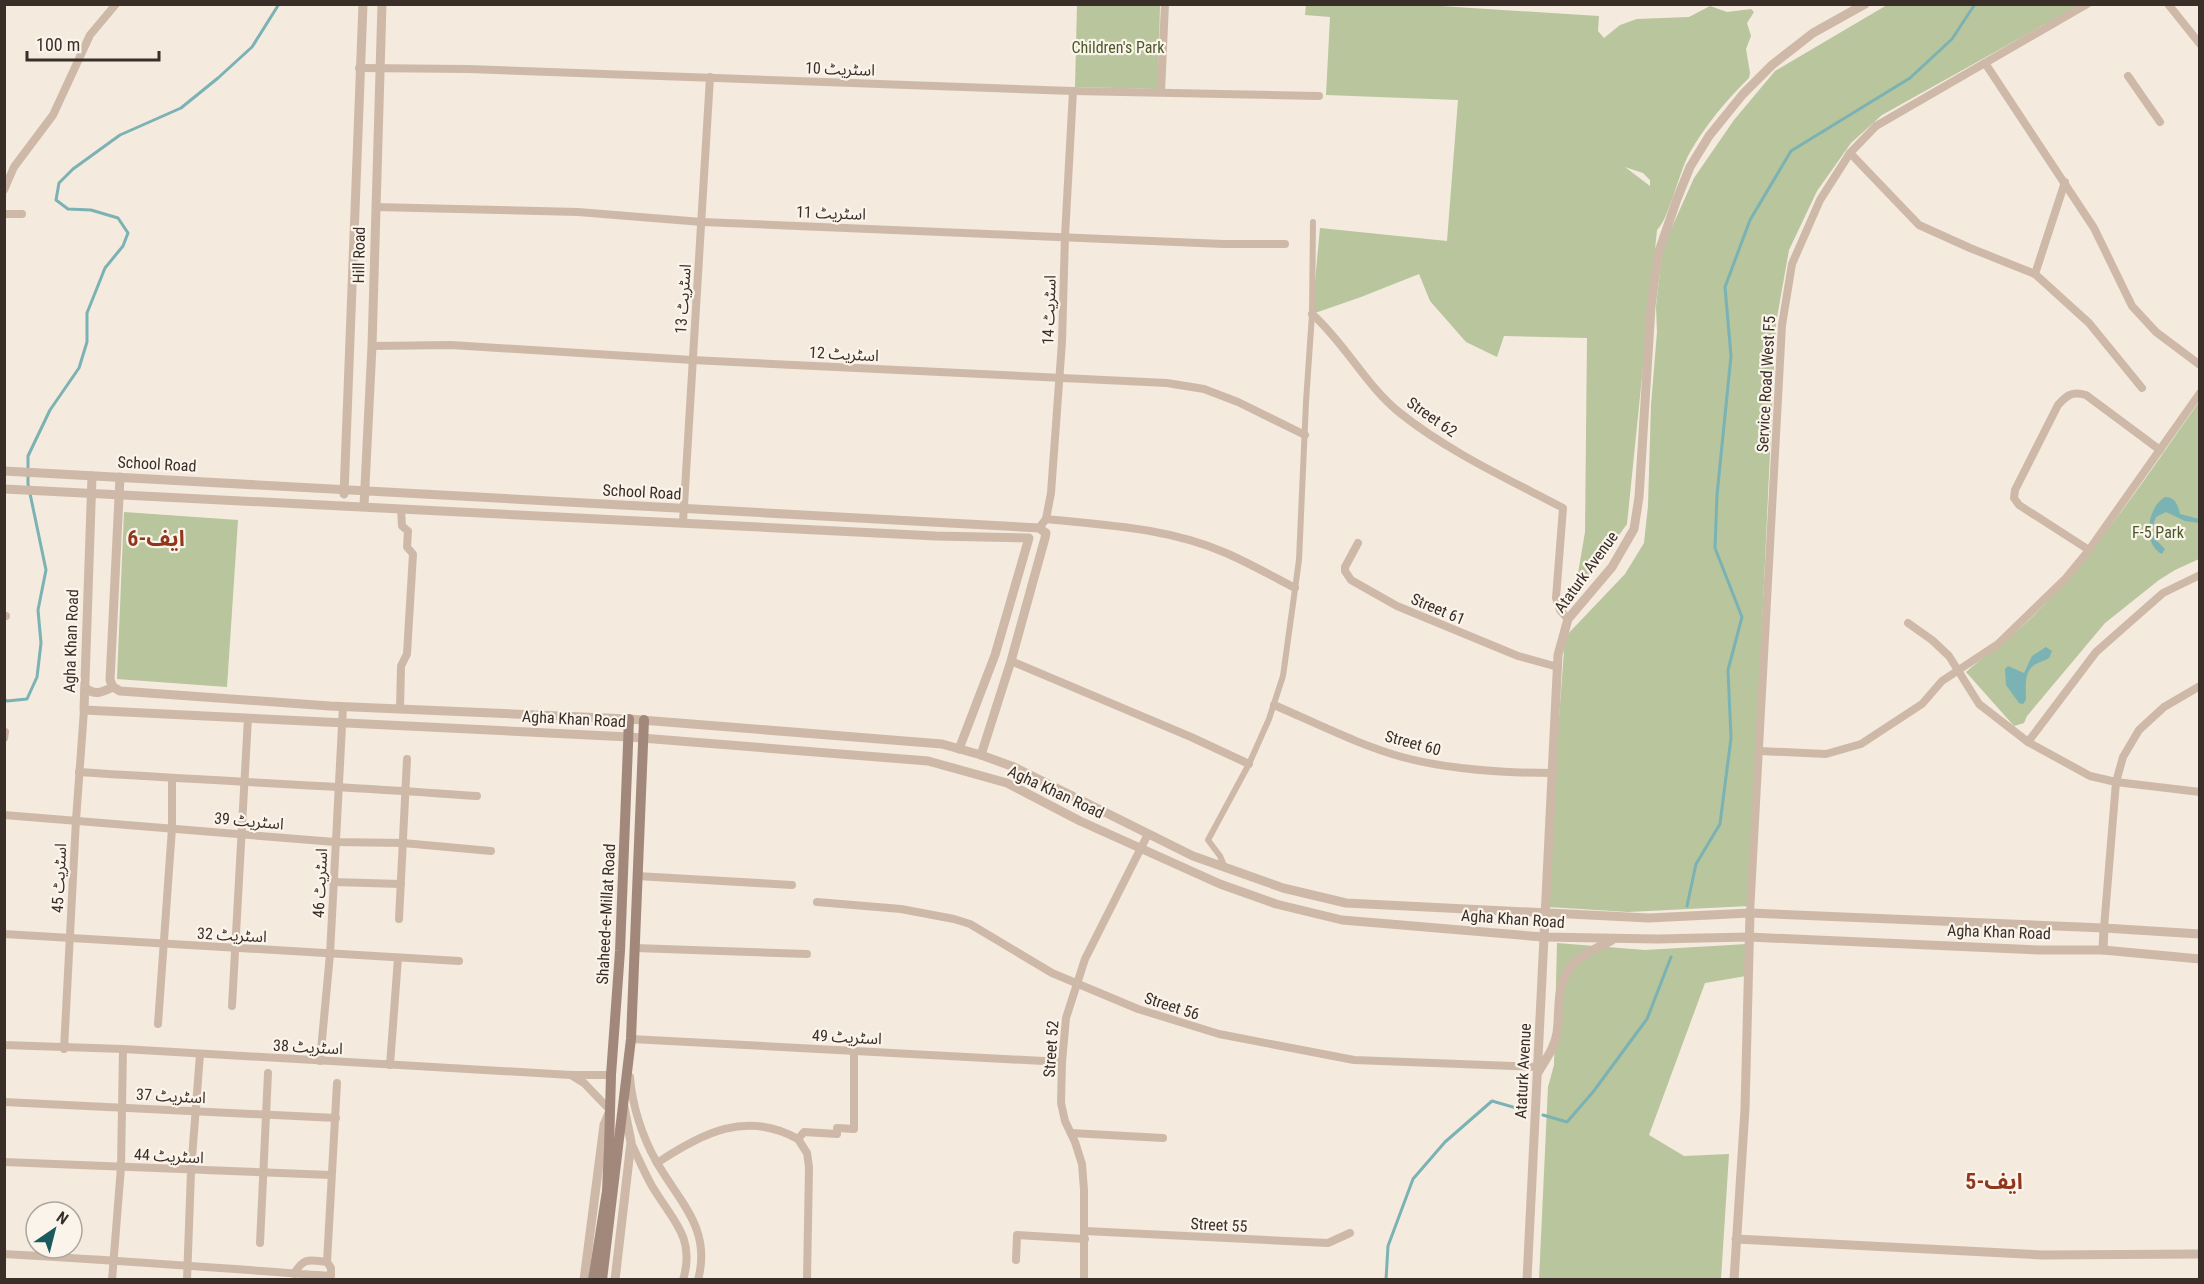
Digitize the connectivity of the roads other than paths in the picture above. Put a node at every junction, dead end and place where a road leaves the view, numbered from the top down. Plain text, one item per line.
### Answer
1 (116, 4) edge
2 (363, 4) edge
3 (382, 4) edge
4 (1165, 4) edge
5 (1865, 4) edge
6 (2087, 4) edge
7 (2168, 4) edge
8 (2199, 44) edge
9 (1985, 63) junction
10 (359, 68) junction
11 (380, 68) junction
12 (2128, 76) dead end
13 (710, 77) junction
14 (1073, 91) junction
15 (1161, 92) junction
16 (1319, 96) dead end
17 (2160, 122) dead end
18 (1850, 153) junction
19 (2065, 182) junction
20 (4, 190) edge
21 (375, 207) junction
22 (4, 214) edge
23 (22, 214) dead end
24 (702, 222) junction
25 (1313, 222) dead end
26 (1065, 236) junction
27 (1286, 244) dead end
28 (2034, 274) junction
29 (1312, 314) junction
30 (372, 346) junction
31 (692, 360) junction
32 (2199, 365) edge
33 (1058, 378) junction
34 (2142, 388) dead end
35 (2199, 393) edge
36 (1305, 435) junction
37 (2160, 450) junction
38 (4, 471) edge
39 (92, 476) junction
40 (120, 477) junction
41 (4, 489) edge
42 (345, 490) junction
43 (366, 491) junction
44 (91, 493) junction
45 (119, 494) junction
46 (551, 502) junction
47 (344, 505) junction
48 (364, 506) junction
49 (401, 509) junction
50 (684, 509) junction
51 (550, 516) junction
52 (1046, 519) junction
53 (683, 522) junction
54 (1039, 528) junction
55 (1029, 538) junction
56 (1045, 538) junction
57 (1358, 543) dead end
58 (2089, 550) junction
59 (2199, 575) edge
60 (1295, 588) junction
61 (1568, 619) junction
62 (1908, 623) dead end
63 (1011, 661) junction
64 (1557, 667) junction
65 (1957, 671) junction
66 (2199, 686) edge
67 (85, 688) junction
68 (117, 689) junction
69 (231, 699) junction
70 (1274, 705) junction
71 (343, 707) junction
72 (400, 709) junction
73 (84, 710) junction
74 (118, 711) junction
75 (230, 717) junction
76 (248, 718) junction
77 (629, 719) junction
78 (644, 720) junction
79 (342, 722) junction
80 (5, 732) edge
81 (629, 737) junction
82 (4, 738) edge
83 (644, 739) junction
84 (930, 742) junction
85 (2028, 742) junction
86 (959, 748) junction
87 (1760, 751) junction
88 (981, 755) junction
89 (407, 759) dead end
90 (928, 761) junction
91 (1249, 764) junction
92 (79, 772) junction
93 (1553, 773) junction
94 (172, 778) junction
95 (2116, 782) junction
96 (246, 783) junction
97 (339, 786) junction
98 (407, 791) junction
99 (2199, 792) edge
100 (477, 796) dead end
101 (4, 815) edge
102 (76, 820) junction
103 (172, 828) junction
104 (242, 834) junction
105 (1148, 834) junction
106 (336, 842) junction
107 (403, 843) junction
108 (1141, 848) junction
109 (491, 851) dead end
110 (1225, 868) junction
111 (637, 880) junction
112 (333, 882) junction
113 (623, 883) junction
114 (401, 884) junction
115 (792, 885) dead end
116 (817, 902) dead end
117 (1545, 913) junction
118 (1750, 913) junction
119 (399, 918) dead end
120 (2104, 928) junction
121 (4, 934) edge
122 (2199, 934) edge
123 (1543, 937) junction
124 (1749, 937) junction
125 (70, 939) junction
126 (1614, 939) junction
127 (164, 944) junction
128 (635, 948) junction
129 (236, 949) junction
130 (2103, 950) junction
131 (330, 954) junction
132 (807, 954) dead end
133 (398, 958) junction
134 (2199, 958) edge
135 (459, 962) dead end
136 (1076, 984) junction
137 (232, 1006) dead end
138 (158, 1024) dead end
139 (631, 1039) junction
140 (4, 1045) edge
141 (64, 1049) junction
142 (123, 1049) junction
143 (613, 1051) junction
144 (854, 1051) junction
145 (200, 1054) junction
146 (630, 1057) junction
147 (320, 1061) junction
148 (1062, 1062) junction
149 (390, 1065) junction
150 (1537, 1071) junction
151 (268, 1073) dead end
152 (571, 1075) junction
153 (611, 1075) junction
154 (337, 1083) dead end
155 (4, 1102) edge
156 (121, 1106) junction
157 (624, 1107) junction
158 (196, 1110) junction
159 (610, 1110) junction
160 (266, 1114) junction
161 (336, 1118) junction
162 (1071, 1133) junction
163 (801, 1136) junction
164 (1163, 1138) dead end
165 (631, 1142) junction
166 (4, 1162) edge
167 (657, 1163) junction
168 (121, 1167) junction
169 (190, 1171) junction
170 (262, 1174) junction
171 (332, 1176) junction
172 (1350, 1233) dead end
173 (1085, 1235) junction
174 (1736, 1239) junction
175 (260, 1243) dead end
176 (4, 1254) edge
177 (2199, 1254) edge
178 (113, 1260) junction
179 (1016, 1260) dead end
180 (327, 1262) junction
181 (187, 1265) junction
182 (294, 1274) junction
183 (112, 1280) edge
184 (187, 1280) edge
185 (584, 1280) edge
186 (594, 1280) edge
187 (602, 1280) edge
188 (615, 1280) edge
189 (682, 1280) edge
190 (698, 1280) edge
191 (807, 1280) edge
192 (1084, 1280) edge
193 (1527, 1280) edge
194 (1734, 1280) edge

1 - 20 street
2 - 10 street, Hill Road
3 - 11 street, Hill Road
4 - 15 street
5 - 61 street, Ataturk Avenue
6 - 9 street, Service Road West F5
7 - 8 street
9 - 18 street, Service Road West F5
9 - 19 street
10 - 11 street, اسٹریٹ 10
10 - 42 street, Hill Road
11 - 13 street, اسٹریٹ 10
11 - 21 street, Hill Road
12 - 17 street
13 - 14 street, اسٹریٹ 10
13 - 24 street, اسٹریٹ 13
14 - 15 street, اسٹریٹ 10
14 - 26 street, اسٹریٹ 14
15 - 16 street, اسٹریٹ 10
18 - 28 street
18 - 87 street, Service Road West F5
19 - 28 street
19 - 32 street
21 - 24 street, اسٹریٹ 11
21 - 30 street, Hill Road
22 - 23 street
24 - 26 street, اسٹریٹ 11
24 - 31 street, اسٹریٹ 13
25 - 29 street
26 - 27 street, اسٹریٹ 11
26 - 33 street, اسٹریٹ 14
28 - 34 street
29 - 36 street
29 - 61 street, Street 62
30 - 31 street, اسٹریٹ 12
30 - 43 street, Hill Road
31 - 33 street, اسٹریٹ 12
31 - 50 street, اسٹریٹ 13
33 - 36 street, اسٹریٹ 12
33 - 52 street, اسٹریٹ 14
35 - 37 street
36 - 60 street
37 - 58 street
37 - 58 street
38 - 39 street, School Road
39 - 40 street, School Road
39 - 44 street, Agha Khan Road
40 - 42 street, School Road
40 - 45 street
41 - 44 street, School Road
42 - 43 street, School Road
42 - 47 street, Hill Road
43 - 46 street, School Road
43 - 48 street, Hill Road
44 - 45 street, School Road
44 - 67 street, Agha Khan Road
45 - 47 street, School Road
45 - 68 street
46 - 50 street, School Road
46 - 51 street
47 - 48 street, School Road
48 - 49 street, School Road
49 - 51 street, School Road
49 - 72 street
50 - 53 street, اسٹریٹ 13
50 - 54 street, School Road
51 - 53 street, School Road
52 - 54 street, اسٹریٹ 14
52 - 60 street
53 - 55 street, School Road
54 - 55 street
54 - 56 street
55 - 56 street, School Road
55 - 86 street
56 - 63 street
57 - 64 street, Street 61
58 - 65 street
59 - 85 street
60 - 70 street
61 - 64 street, Ataturk Avenue
62 - 65 street
63 - 88 street
63 - 91 street
64 - 93 street, Ataturk Avenue
65 - 85 street
65 - 87 street
66 - 95 street
67 - 68 street, Agha Khan Road
67 - 73 street, Agha Khan Road
68 - 69 street, Agha Khan Road
68 - 74 street
69 - 71 street, Agha Khan Road
69 - 75 street
70 - 91 street
70 - 93 street, Street 60
71 - 72 street, Agha Khan Road
71 - 79 street, اسٹریٹ 46
72 - 77 street, Agha Khan Road
73 - 74 street, Agha Khan Road
73 - 92 street, اسٹریٹ 45
74 - 75 street, Agha Khan Road
75 - 76 street, Agha Khan Road
76 - 79 street, Agha Khan Road
76 - 96 street
77 - 78 street, Agha Khan Road
77 - 81 main road, Shaheed-e-Millat Road
78 - 83 main road, Shaheed-e-Millat Road
78 - 84 street, Agha Khan Road
79 - 81 street, Agha Khan Road
79 - 97 street, اسٹریٹ 46
80 - 82 street
81 - 83 street, Agha Khan Road
81 - 113 main road, Shaheed-e-Millat Road
83 - 90 street, Agha Khan Road
83 - 111 main road, Shaheed-e-Millat Road
84 - 86 street, Agha Khan Road
84 - 90 street
85 - 95 street
86 - 88 street, Agha Khan Road
87 - 118 street, Service Road West F5
88 - 105 street, Agha Khan Road
89 - 98 street
90 - 108 street, Agha Khan Road
91 - 110 street
92 - 94 street
92 - 102 street, اسٹریٹ 45
93 - 117 street, Ataturk Avenue
94 - 96 street
94 - 103 street
95 - 99 street
95 - 120 street
96 - 97 street
96 - 104 street
97 - 98 street
97 - 106 street, اسٹریٹ 46
98 - 100 street
98 - 107 street
101 - 102 street, اسٹریٹ 39
102 - 103 street, اسٹریٹ 39
102 - 125 street, اسٹریٹ 45
103 - 104 street, اسٹریٹ 39
103 - 127 street
104 - 106 street, اسٹریٹ 39
104 - 129 street
105 - 108 street, Street 52
105 - 110 street, Agha Khan Road
106 - 107 street, اسٹریٹ 39
106 - 112 street, اسٹریٹ 46
107 - 109 street, اسٹریٹ 39
107 - 114 street
108 - 123 street, Agha Khan Road
108 - 136 street, Street 52
110 - 117 street, Agha Khan Road
111 - 113 main road
111 - 115 street
111 - 128 main road, Shaheed-e-Millat Road
112 - 114 street
112 - 131 street, اسٹریٹ 46
113 - 143 main road, Shaheed-e-Millat Road
114 - 119 street
116 - 136 street, Street 56
117 - 118 street, Agha Khan Road
117 - 123 street, Ataturk Avenue
118 - 120 street, Agha Khan Road
118 - 124 street
120 - 122 street, Agha Khan Road
120 - 130 street
121 - 125 street, اسٹریٹ 32
123 - 126 street, Agha Khan Road
123 - 150 street, Ataturk Avenue
124 - 126 street, Agha Khan Road
124 - 130 street, Agha Khan Road
124 - 174 street
125 - 127 street, اسٹریٹ 32
125 - 141 street, اسٹریٹ 45
126 - 150 street
127 - 129 street, اسٹریٹ 32
127 - 138 street
128 - 132 street
128 - 139 main road, Shaheed-e-Millat Road
129 - 131 street, اسٹریٹ 32
129 - 137 street
130 - 134 street, Agha Khan Road
131 - 133 street, اسٹریٹ 32
131 - 147 street, اسٹریٹ 46
133 - 135 street, اسٹریٹ 32
133 - 149 street
136 - 148 street, Street 52
136 - 150 street, Street 56
139 - 144 street, اسٹریٹ 49
139 - 146 main road, Shaheed-e-Millat Road
140 - 141 street, اسٹریٹ 38
141 - 142 street, اسٹریٹ 38
142 - 145 street, اسٹریٹ 38
142 - 156 street
143 - 146 main road
143 - 153 main road, Shaheed-e-Millat Road
144 - 148 street, اسٹریٹ 49
144 - 163 street
145 - 147 street, اسٹریٹ 38
145 - 158 street
146 - 157 main road, Shaheed-e-Millat Road
146 - 167 street
147 - 149 street, اسٹریٹ 38
148 - 162 street, Street 52
149 - 152 street, اسٹریٹ 38
150 - 193 street, Ataturk Avenue
151 - 160 street
152 - 153 street, اسٹریٹ 38
152 - 159 street
153 - 159 main road, Shaheed-e-Millat Road
154 - 161 street
155 - 156 street, اسٹریٹ 37
156 - 158 street, اسٹریٹ 37
156 - 168 street
157 - 165 street, Shaheed-e-Millat Road
157 - 187 main road, Shaheed-e-Millat Road
158 - 160 street, اسٹریٹ 37
158 - 169 street
159 - 185 street, Shaheed-e-Millat Road
159 - 186 main road, Shaheed-e-Millat Road
160 - 161 street, اسٹریٹ 37
160 - 170 street
161 - 171 street
162 - 164 street
162 - 173 street, Street 52
163 - 167 street
163 - 191 street
165 - 188 street, Shaheed-e-Millat Road
165 - 189 street
166 - 168 street, اسٹریٹ 44
167 - 190 street
168 - 169 street, اسٹریٹ 44
168 - 178 street
169 - 170 street, اسٹریٹ 44
169 - 181 street
170 - 171 street, اسٹریٹ 44
170 - 175 street
171 - 180 street
172 - 173 street, Street 55
173 - 179 street, Street 55
173 - 192 street, Street 52
174 - 177 street
174 - 194 street
176 - 178 street
178 - 181 street
178 - 183 street
180 - 182 street
180 - 182 street
181 - 182 street
181 - 184 street

